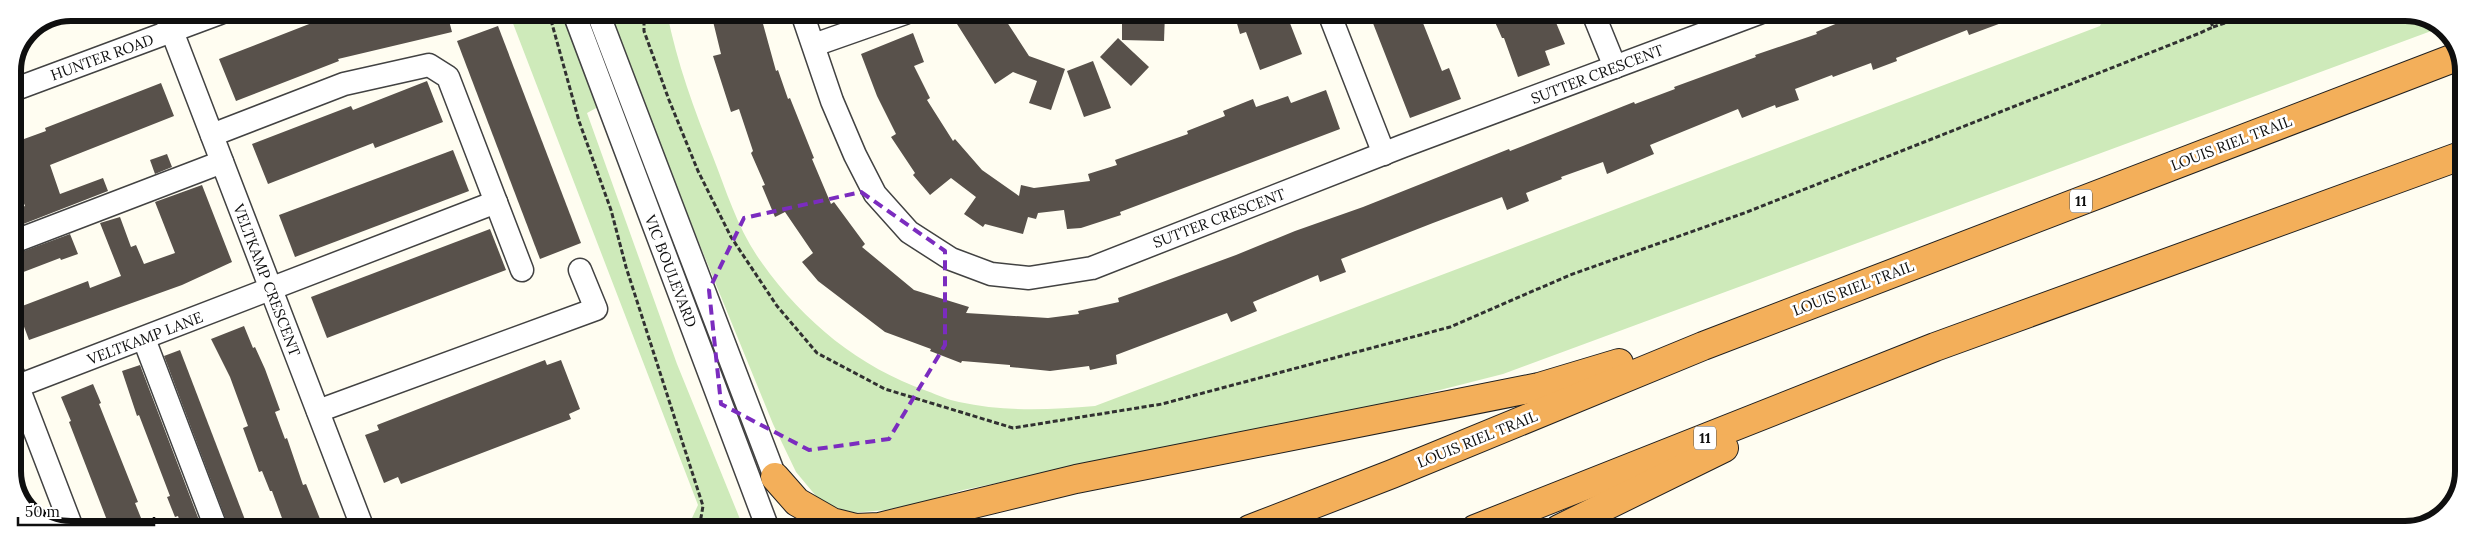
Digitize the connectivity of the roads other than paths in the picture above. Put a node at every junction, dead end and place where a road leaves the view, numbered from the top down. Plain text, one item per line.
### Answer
1 (577, 21) edge
2 (601, 21) edge
3 (805, 21) edge
4 (882, 21) edge
5 (1332, 21) edge
6 (1596, 21) edge
7 (1738, 21) edge
8 (168, 22) edge
9 (814, 45) junction
10 (2453, 58) edge
11 (1615, 67) junction
12 (21, 86) edge
13 (212, 135) junction
14 (1384, 154) junction
15 (2455, 158) edge
16 (222, 162) junction
17 (496, 202) junction
18 (21, 239) edge
19 (522, 270) dead end
20 (580, 270) dead end
21 (272, 290) junction
22 (144, 339) junction
23 (1703, 346) junction
24 (1935, 347) junction
25 (21, 378) edge
26 (21, 396) edge
27 (318, 411) junction
28 (775, 477) joint
29 (69, 521) edge
30 (213, 521) edge
31 (360, 521) edge
32 (765, 521) edge
33 (830, 521) edge
34 (903, 521) edge
35 (1271, 521) edge
36 (1495, 521) edge
37 (1576, 521) edge

1 - 32 street, VIC BOULEVARD
2 - 28 street, VIC BOULEVARD
3 - 9 street, SUTTER CRESCENT
4 - 9 street
5 - 14 street
6 - 11 street
7 - 11 street, SUTTER CRESCENT
8 - 12 street, HUNTER ROAD
8 - 13 street, VELTKAMP CRESCENT
9 - 14 street, SUTTER CRESCENT
10 - 23 highway, LOUIS RIEL TRAIL / 11
11 - 14 street, SUTTER CRESCENT
13 - 16 street, VELTKAMP CRESCENT
13 - 17 street
15 - 24 highway, 11
16 - 18 street
16 - 21 street, VELTKAMP CRESCENT
17 - 19 street
17 - 21 street, VELTKAMP LANE
20 - 27 street
21 - 22 street, VELTKAMP LANE
21 - 27 street, VELTKAMP CRESCENT
22 - 25 street, VELTKAMP LANE
22 - 30 street
23 - 34 highway
23 - 35 highway, LOUIS RIEL TRAIL / 11
24 - 36 highway, 11
24 - 37 highway
26 - 29 street
27 - 31 street, VELTKAMP CRESCENT
28 - 33 highway

